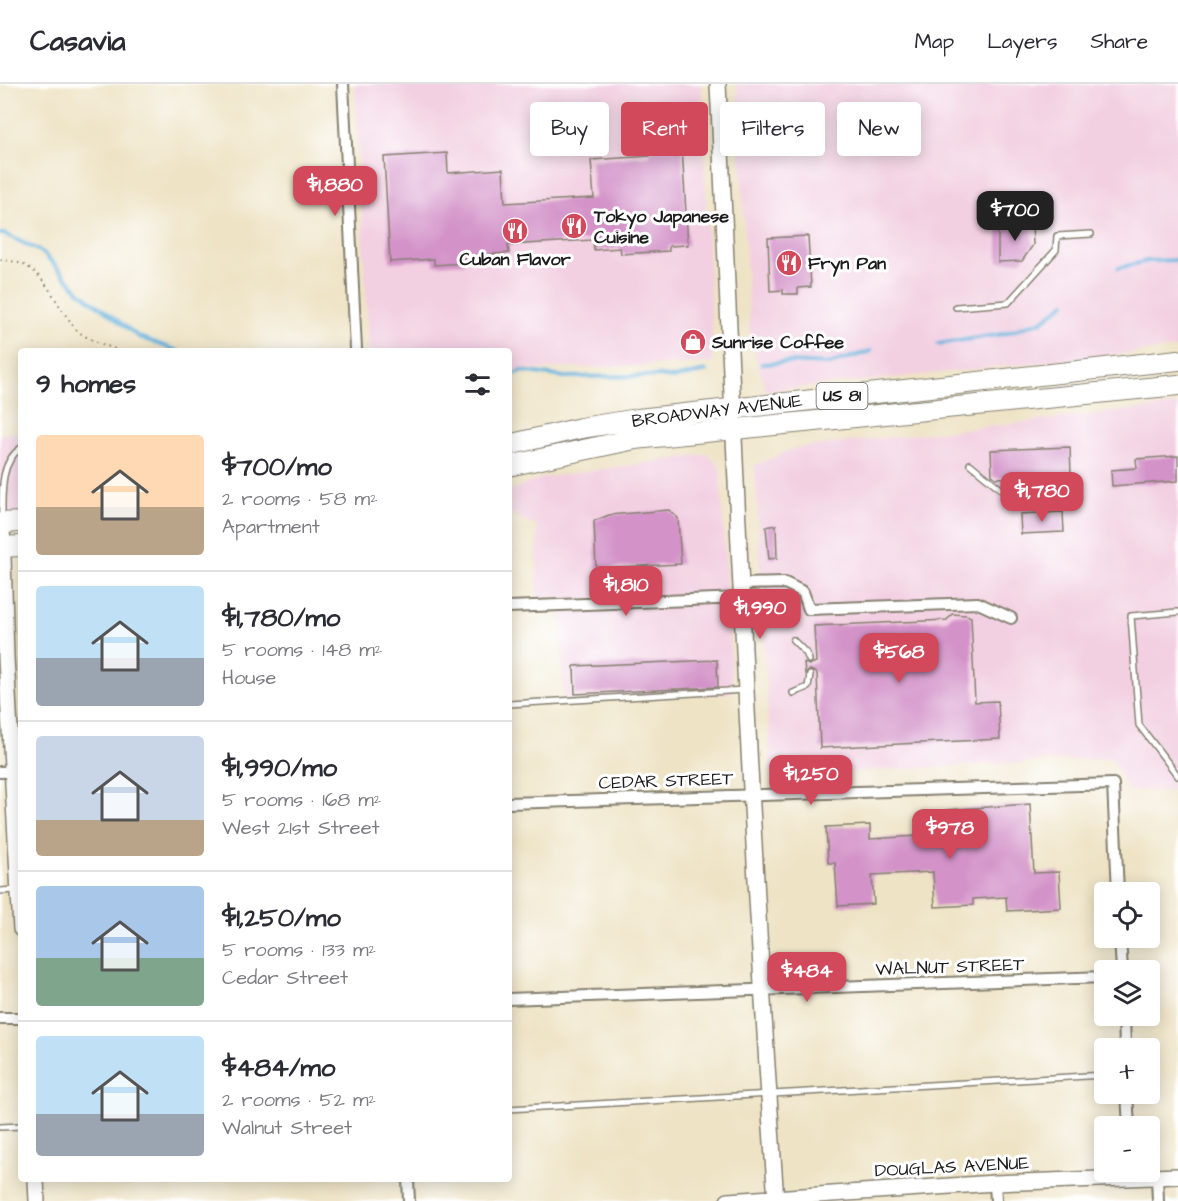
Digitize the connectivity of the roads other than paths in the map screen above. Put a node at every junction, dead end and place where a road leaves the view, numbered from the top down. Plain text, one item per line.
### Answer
1 (343, 84) edge
2 (718, 84) edge
3 (1091, 234) dead end
4 (956, 307) dead end
5 (356, 348) edge
6 (1178, 360) edge
7 (1178, 385) edge
8 (733, 408) junction
9 (734, 429) junction
10 (512, 444) edge
11 (18, 450) edge
12 (969, 464) dead end
13 (512, 465) edge
14 (1002, 489) dead end
15 (8, 523) edge
16 (8, 546) edge
17 (741, 592) junction
18 (512, 607) edge
19 (1178, 612) edge
20 (1011, 618) dead end
21 (793, 640) dead end
22 (3, 657) edge
23 (809, 660) dead end
24 (810, 675) dead end
25 (747, 690) junction
26 (793, 693) dead end
27 (512, 704) edge
28 (11, 772) edge
29 (1178, 776) edge
30 (752, 794) junction
31 (512, 803) edge
32 (18, 864) edge
33 (1118, 882) edge
34 (18, 890) edge
35 (0, 891) edge
36 (1094, 977) edge
37 (762, 990) junction
38 (512, 999) edge
39 (0, 1018) edge
40 (18, 1018) edge
41 (1094, 1076) edge
42 (768, 1095) junction
43 (512, 1109) edge
44 (18, 1126) edge
45 (0, 1127) edge
46 (1178, 1176) edge
47 (1094, 1177) edge
48 (1160, 1177) edge
49 (36, 1182) edge
50 (408, 1182) edge
51 (1157, 1182) edge
52 (995, 1183) junction
53 (776, 1200) edge
54 (37, 1201) edge
55 (409, 1201) edge
56 (728, 1201) edge
57 (996, 1201) edge
58 (1158, 1201) edge

1 - 5 street
2 - 8 street
3 - 4 lane
6 - 8 highway, BROADWAY AVENUE / US 81
7 - 9 highway, BROADWAY AVENUE / US 81
8 - 9 street
8 - 10 highway, BROADWAY AVENUE / US 81
9 - 13 highway, BROADWAY AVENUE / US 81
9 - 17 street
11 - 15 lane
12 - 14 lane
15 - 16 street
16 - 22 street
17 - 18 street
17 - 20 street
17 - 25 street
19 - 29 lane
21 - 23 lane
22 - 28 street
24 - 26 lane
25 - 27 lane
25 - 30 street
28 - 32 street
30 - 31 street, CEDAR STREET
30 - 33 street, CEDAR STREET
30 - 37 street
34 - 35 lane
36 - 37 street, WALNUT STREET
37 - 38 street, WALNUT STREET
37 - 42 street
39 - 40 street
41 - 42 lane
42 - 43 lane
42 - 53 street
44 - 45 lane
46 - 48 street, DOUGLAS AVENUE
47 - 52 street, DOUGLAS AVENUE
49 - 54 street
50 - 55 street
51 - 58 street
52 - 53 street, DOUGLAS AVENUE
52 - 57 street
53 - 56 street, DOUGLAS AVENUE

